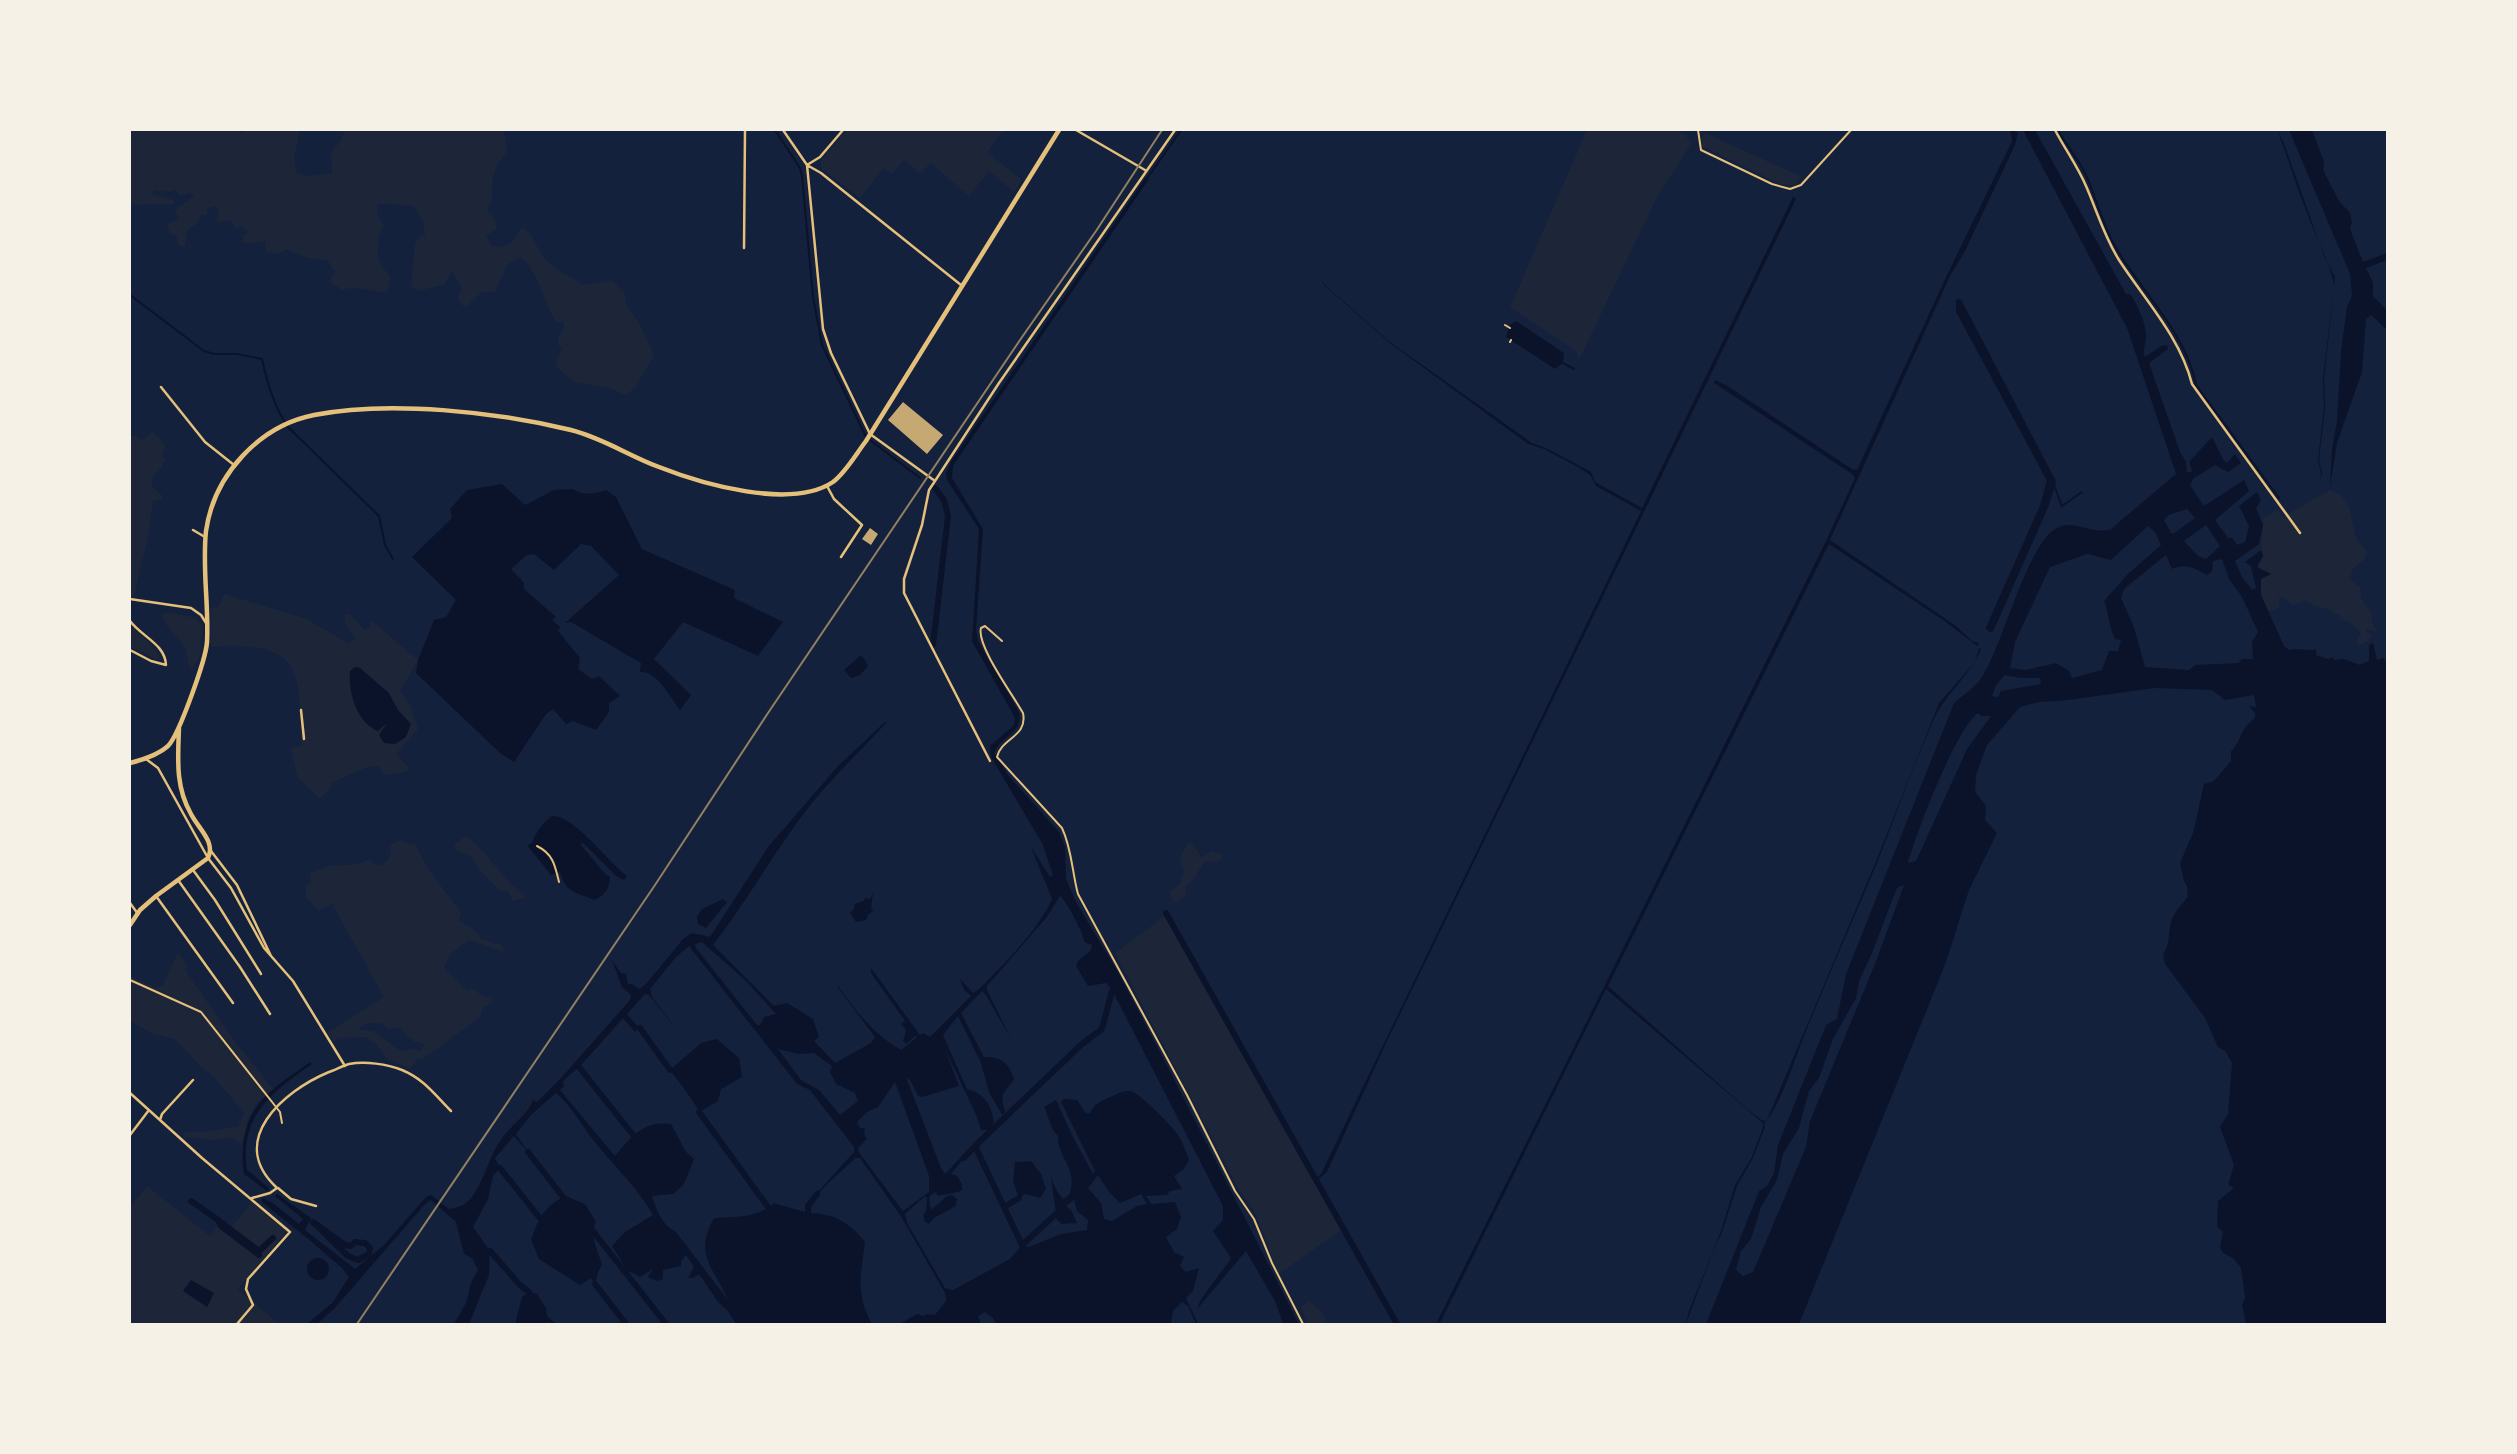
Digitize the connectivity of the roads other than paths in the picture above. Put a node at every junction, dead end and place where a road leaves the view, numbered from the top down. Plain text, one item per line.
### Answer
1 (745, 130) edge
2 (783, 130) edge
3 (843, 130) edge
4 (1059, 130) edge
5 (1076, 130) edge
6 (1175, 130) edge
7 (2055, 130) edge
8 (807, 165) junction
9 (1146, 171) junction
10 (744, 248) dead end
11 (961, 285) junction
12 (161, 387) dead end
13 (868, 437) junction
14 (234, 465) junction
15 (934, 481) junction
16 (827, 486) junction
17 (193, 530) dead end
18 (2300, 533) dead end
19 (206, 537) junction
20 (841, 557) dead end
21 (130, 599) edge
22 (130, 621) edge
23 (208, 626) junction
24 (130, 650) edge
25 (301, 710) dead end
26 (179, 726) junction
27 (304, 739) dead end
28 (168, 746) junction
29 (178, 753) junction
30 (145, 759) junction
31 (990, 761) dead end
32 (130, 763) edge
33 (211, 851) junction
34 (208, 858) junction
35 (193, 870) junction
36 (178, 880) junction
37 (156, 896) junction
38 (130, 903) edge
39 (138, 914) junction
40 (130, 925) edge
41 (272, 959) junction
42 (261, 974) dead end
43 (130, 980) edge
44 (233, 1003) dead end
45 (270, 1014) dead end
46 (345, 1066) junction
47 (193, 1080) dead end
48 (130, 1093) edge
49 (275, 1107) junction
50 (149, 1110) junction
51 (451, 1111) dead end
52 (160, 1119) junction
53 (282, 1123) dead end
54 (130, 1135) edge
55 (277, 1188) junction
56 (252, 1198) junction
57 (316, 1206) dead end
58 (237, 1325) edge

1 - 10 street
2 - 8 street
3 - 8 street
4 - 11 main road
5 - 9 street
6 - 9 street
7 - 18 street
8 - 11 street
8 - 13 street
9 - 15 street
11 - 13 main road
12 - 14 street
13 - 15 street
13 - 16 main road
14 - 16 main road
14 - 19 main road
15 - 31 street
16 - 20 street
17 - 19 street
19 - 23 main road
21 - 23 street
22 - 24 street
23 - 26 main road
25 - 27 street
26 - 28 main road
26 - 29 main road
28 - 29 main road
28 - 30 main road
29 - 33 main road
30 - 32 main road
30 - 34 street
33 - 34 main road
33 - 41 street
34 - 35 main road
34 - 41 street
35 - 36 main road
35 - 42 street
36 - 37 main road
36 - 45 street
37 - 39 main road
37 - 44 street
38 - 39 street
39 - 40 main road
41 - 46 street
43 - 49 street
46 - 49 street
46 - 51 street
47 - 52 street
48 - 50 street
49 - 53 street
49 - 55 street
50 - 52 street
50 - 54 street
52 - 56 street
55 - 56 street
55 - 57 street
56 - 58 street

